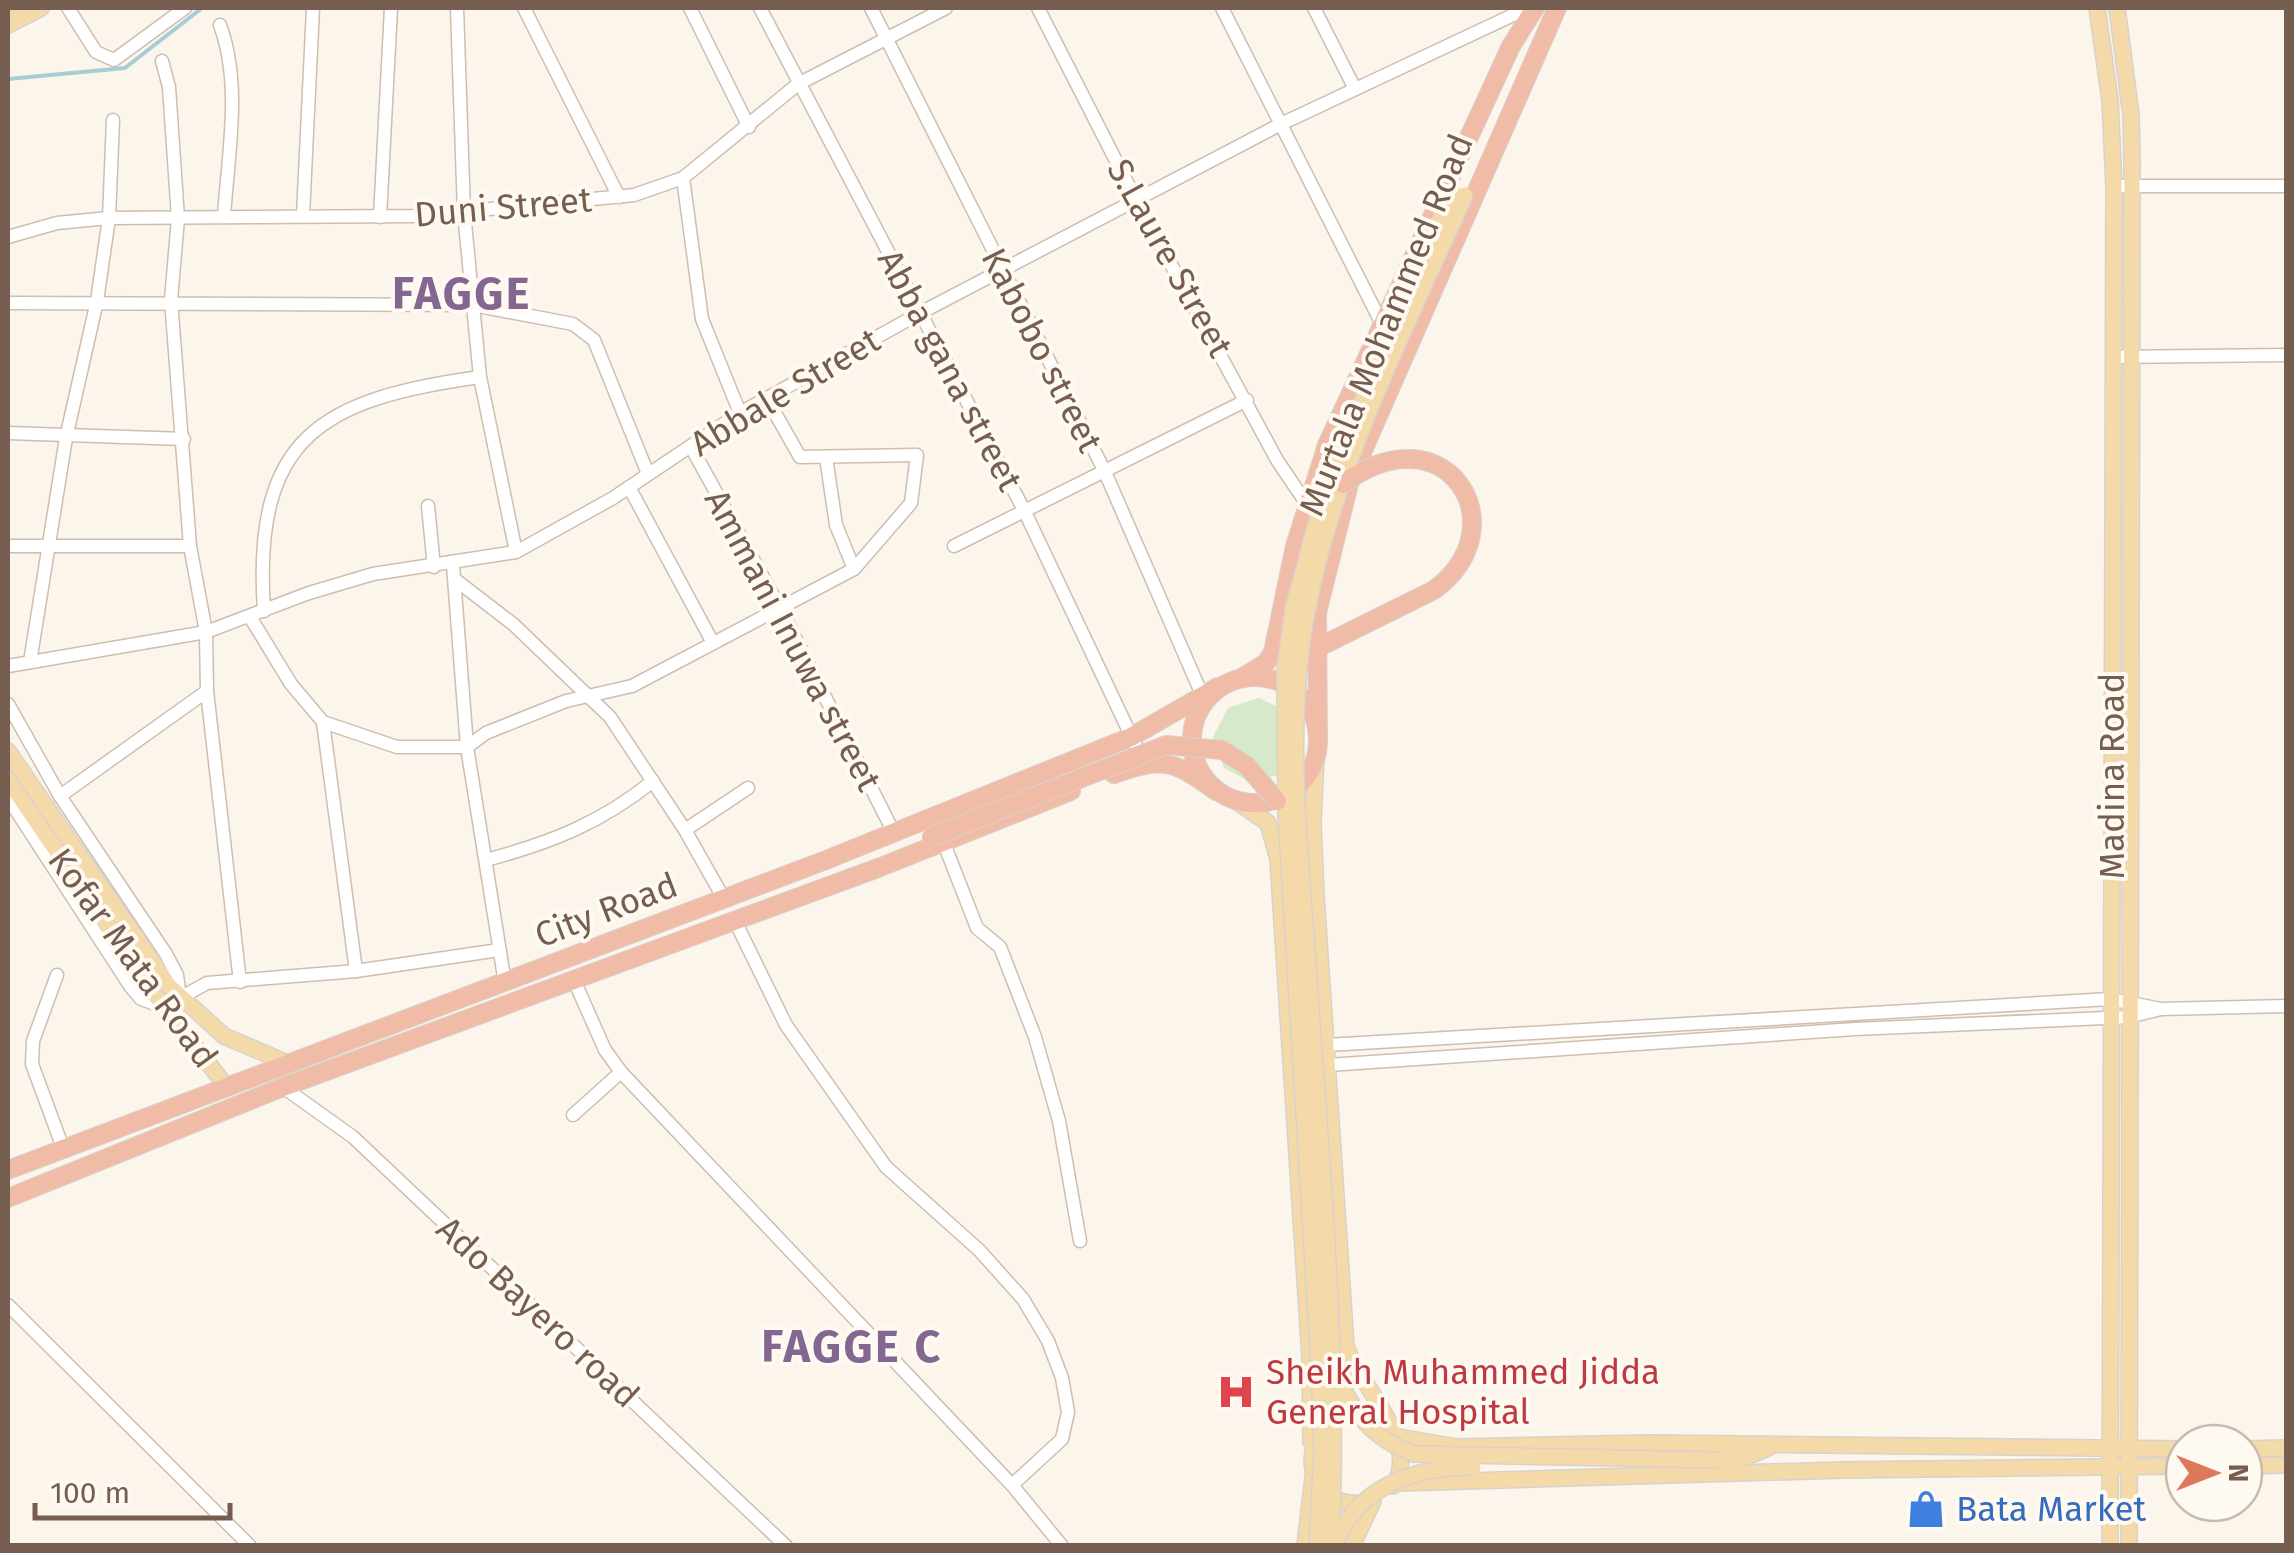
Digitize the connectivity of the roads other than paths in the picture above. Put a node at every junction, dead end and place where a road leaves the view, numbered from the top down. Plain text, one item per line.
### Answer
1 (41, 8) edge
2 (68, 8) edge
3 (186, 8) edge
4 (313, 8) edge
5 (390, 8) edge
6 (457, 8) edge
7 (524, 8) edge
8 (690, 8) edge
9 (760, 8) edge
10 (871, 8) edge
11 (946, 8) edge
12 (1038, 8) edge
13 (1222, 8) edge
14 (1314, 8) edge
15 (1531, 8) edge
16 (1557, 8) edge
17 (2098, 8) edge
18 (2117, 8) edge
19 (8, 24) edge
20 (220, 25) dead end
21 (886, 37) junction
22 (162, 61) dead end
23 (798, 84) junction
24 (1355, 89) junction
25 (113, 120) dead end
26 (1281, 124) junction
27 (749, 127) junction
28 (1473, 129) junction
29 (1498, 136) junction
30 (683, 178) junction
31 (2114, 186) junction
32 (2131, 186) junction
33 (2286, 186) edge
34 (1459, 193) junction
35 (620, 197) junction
36 (1135, 198) junction
37 (464, 213) junction
38 (303, 216) junction
39 (224, 217) junction
40 (380, 217) junction
41 (109, 218) junction
42 (178, 218) junction
43 (8, 237) edge
44 (1000, 270) junction
45 (171, 300) junction
46 (97, 301) junction
47 (8, 303) edge
48 (474, 305) junction
49 (922, 312) junction
50 (1381, 322) junction
51 (2286, 355) edge
52 (2112, 357) junction
53 (2130, 357) junction
54 (480, 377) junction
55 (767, 399) junction
56 (1247, 400) junction
57 (740, 413) junction
58 (8, 433) edge
59 (66, 438) junction
60 (184, 439) junction
61 (691, 447) junction
62 (826, 457) junction
63 (1105, 472) junction
64 (648, 474) junction
65 (1342, 484) junction
66 (629, 487) junction
67 (428, 506) dead end
68 (1308, 506) junction
69 (1024, 510) junction
70 (2122, 529) junction
71 (8, 546) edge
72 (190, 546) junction
73 (954, 546) dead end
74 (47, 549) junction
75 (516, 552) junction
76 (453, 565) junction
77 (434, 567) junction
78 (854, 569) junction
79 (457, 582) junction
80 (780, 608) junction
81 (264, 610) junction
82 (250, 617) junction
83 (206, 632) junction
84 (713, 643) junction
85 (1314, 648) junction
86 (30, 662) junction
87 (8, 666) edge
88 (1252, 676) junction
89 (206, 691) junction
90 (1210, 692) junction
91 (588, 698) junction
92 (8, 704) edge
93 (323, 722) junction
94 (1131, 737) junction
95 (467, 747) junction
96 (1317, 747) junction
97 (8, 751) edge
98 (1144, 763) junction
99 (8, 780) edge
100 (652, 781) junction
101 (748, 788) dead end
102 (1216, 791) junction
103 (60, 796) junction
104 (1236, 801) junction
105 (10, 808) edge
106 (1281, 808) junction
107 (685, 830) junction
108 (894, 833) junction
109 (937, 839) junction
110 (486, 860) junction
111 (724, 899) junction
112 (734, 919) junction
113 (499, 950) junction
114 (356, 971) junction
115 (56, 975) dead end
116 (572, 978) junction
117 (240, 982) junction
118 (505, 984) junction
119 (167, 997) junction
120 (2119, 1000) junction
121 (2286, 1006) edge
122 (2160, 1008) junction
123 (2110, 1017) junction
124 (2128, 1017) junction
125 (1328, 1045) junction
126 (285, 1062) junction
127 (1328, 1064) junction
128 (621, 1072) junction
129 (226, 1086) junction
130 (284, 1087) junction
131 (573, 1115) dead end
132 (63, 1148) junction
133 (8, 1170) edge
134 (8, 1198) edge
135 (1080, 1241) dead end
136 (8, 1306) edge
137 (1333, 1366) junction
138 (1394, 1431) junction
139 (1776, 1445) junction
140 (2110, 1449) junction
141 (2164, 1449) edge
142 (2130, 1450) junction
143 (1311, 1452) junction
144 (1718, 1463) junction
145 (2164, 1466) edge
146 (2110, 1467) junction
147 (2129, 1467) junction
148 (1777, 1474) junction
149 (1313, 1477) junction
150 (1396, 1483) junction
151 (1012, 1485) junction
152 (1373, 1501) junction
153 (250, 1546) edge
154 (786, 1546) edge
155 (1062, 1546) edge
156 (1306, 1546) edge
157 (1318, 1546) edge
158 (1333, 1546) edge
159 (1352, 1546) edge
160 (2110, 1546) edge
161 (2128, 1546) edge

1 - 19 main road
2 - 3 street
4 - 38 street
5 - 40 street
6 - 37 street
7 - 35 street
8 - 27 street
9 - 23 street, Abba gana street
10 - 21 street, Kabobo street
11 - 21 street, Duni Street
12 - 36 street, S.Laure Street
13 - 26 street
14 - 24 street
15 - 24 street, Abbale Street
15 - 28 highway, Murtala Mohammed Road
16 - 29 highway, Murtala Mohammed Road
17 - 31 main road, Madina Road
18 - 32 main road, Madina Road
20 - 39 street
21 - 23 street, Duni Street
21 - 44 street, Kabobo street
22 - 42 street
23 - 27 street, Duni Street
23 - 49 street, Abba gana street
24 - 26 street, Abbale Street
25 - 41 street
26 - 36 street, Abbale Street
26 - 50 street
27 - 30 street, Duni Street
28 - 34 main road
28 - 50 highway, Murtala Mohammed Road
29 - 34 main road
29 - 85 highway, Murtala Mohammed Road
30 - 35 street, Duni Street
30 - 57 street
31 - 32 street
31 - 52 main road, Madina Road
32 - 33 street
32 - 53 main road, Madina Road
34 - 65 main road, bridge
34 - 106 main road, bridge
35 - 37 street, Duni Street
36 - 44 street, Abbale Street
36 - 56 street, S.Laure Street
37 - 40 street, Duni Street
37 - 48 street
38 - 39 street, Duni Street
38 - 40 street, Duni Street
39 - 42 street, Duni Street
41 - 42 street, Duni Street
41 - 43 street, Duni Street
41 - 46 street
42 - 45 street
44 - 49 street, Abbale Street
44 - 63 street, Kabobo street
45 - 46 street
45 - 48 street
45 - 60 street
46 - 47 street
46 - 59 street
48 - 54 street
48 - 64 street
49 - 55 street, Abbale Street
49 - 69 street, Abba gana street
50 - 68 highway, Murtala Mohammed Road
51 - 53 street
52 - 53 street
52 - 70 main road, Madina Road
53 - 70 main road, Madina Road
54 - 75 street
54 - 81 street
55 - 57 street, Abbale Street
55 - 62 street
56 - 63 street
56 - 68 street, S.Laure Street
57 - 61 street, Abbale Street
58 - 59 street
59 - 60 street
59 - 74 street
60 - 72 street
61 - 64 street, Abbale Street
61 - 80 street, Ammani Inuwa street
62 - 78 street
62 - 78 street
63 - 69 street
63 - 90 street, Kabobo street
64 - 66 street, Abbale Street
65 - 85 highway, bridge
65 - 137 main road, bridge
66 - 75 street, Abbale Street
66 - 84 street
67 - 77 street
68 - 88 highway, Murtala Mohammed Road
69 - 73 street
69 - 94 street, Abba gana street
70 - 120 main road, Madina Road
71 - 74 street
72 - 74 street
72 - 83 street
74 - 86 street
75 - 76 street, Abbale Street
76 - 77 street, Abbale Street
76 - 79 street
77 - 81 street, Abbale Street
78 - 80 street
79 - 91 street
79 - 95 street
80 - 84 street
80 - 108 street, Ammani Inuwa street
81 - 82 street, Abbale Street
82 - 83 street, Abbale Street
82 - 93 street
83 - 86 street, Abbale Street
83 - 89 street
84 - 91 street
85 - 88 highway
85 - 96 highway, Murtala Mohammed Road
86 - 87 street, Abbale Street
88 - 90 highway
88 - 96 highway
89 - 103 street
89 - 117 street
90 - 94 highway, City Road
90 - 102 highway
91 - 95 street
91 - 100 street
92 - 103 street
93 - 95 street
93 - 114 street
94 - 98 street, Abba gana street
94 - 108 highway, City Road
95 - 110 street
96 - 104 highway
96 - 125 main road
97 - 119 main road, Kofar Mata Road
98 - 102 highway
98 - 109 highway
99 - 119 main road, Kofar Mata Road
100 - 107 street
100 - 110 street
101 - 107 street
102 - 104 highway
103 - 119 street
104 - 143 main road
105 - 119 street
106 - 109 highway, bridge
106 - 157 main road, bridge
107 - 111 street
108 - 111 highway, City Road
109 - 112 highway, City Road
109 - 135 street
110 - 113 street
111 - 118 highway, City Road
112 - 116 highway, City Road
112 - 151 street
113 - 114 street
113 - 118 street
114 - 117 street
115 - 132 street
116 - 128 street
116 - 130 highway, City Road
117 - 119 street
118 - 126 highway, City Road
119 - 126 main road, Kofar Mata Road
119 - 129 main road, Kofar Mata Road
120 - 122 street
120 - 123 main road, Madina Road
120 - 124 main road, Madina Road
120 - 125 street
121 - 122 street
122 - 124 street
123 - 124 street
123 - 127 street
123 - 140 main road, Madina Road
124 - 142 main road, Madina Road
125 - 127 main road
126 - 129 highway, City Road
127 - 138 main road
128 - 131 street
128 - 151 street
129 - 132 highway, City Road
130 - 134 highway, City Road
130 - 154 street, Ado Bayero road
132 - 133 highway, City Road
136 - 153 street
137 - 144 main road, bridge
137 - 158 main road, bridge
138 - 139 main road
138 - 143 main road
138 - 150 main road
139 - 140 main road
139 - 144 main road
140 - 142 main road
140 - 146 main road, Madina Road
141 - 142 main road
142 - 147 main road, Madina Road
143 - 149 main road
144 - 148 main road
144 - 158 main road, bridge
145 - 147 main road
146 - 147 main road
146 - 148 main road
146 - 160 main road, Madina Road
147 - 161 main road, Madina Road
148 - 150 main road
149 - 152 main road
149 - 156 main road
150 - 152 main road
151 - 155 street
152 - 159 main road

